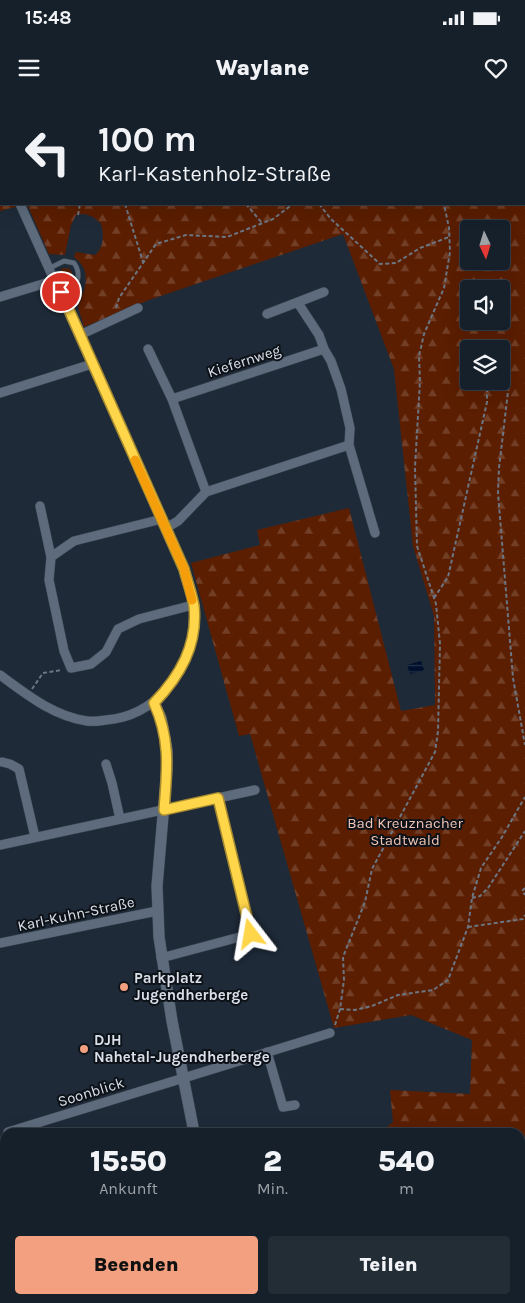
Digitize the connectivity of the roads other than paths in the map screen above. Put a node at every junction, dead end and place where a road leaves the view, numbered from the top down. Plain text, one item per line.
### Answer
1 (20, 205) edge
2 (50, 268) junction
3 (56, 280) junction
4 (324, 292) dead end
5 (0, 297) edge
6 (66, 303) junction
7 (298, 303) junction
8 (138, 308) dead end
9 (268, 314) dead end
10 (80, 335) junction
11 (148, 349) dead end
12 (324, 349) junction
13 (92, 364) junction
14 (0, 393) edge
15 (172, 399) junction
16 (349, 444) junction
17 (206, 492) junction
18 (40, 506) dead end
19 (164, 523) junction
20 (375, 533) dead end
21 (51, 557) junction
22 (194, 605) junction
23 (0, 675) edge
24 (154, 703) junction
25 (2, 762) dead end
26 (106, 764) dead end
27 (255, 790) dead end
28 (218, 798) junction
29 (164, 810) junction
30 (120, 819) junction
31 (35, 837) junction
32 (0, 845) edge
33 (157, 911) junction
34 (0, 943) edge
35 (161, 958) junction
36 (330, 1033) road end
37 (267, 1052) junction
38 (183, 1078) junction
39 (295, 1105) dead end
40 (22, 1128) edge
41 (193, 1128) edge

1 - 2 street
2 - 3 street
2 - 6 lane
3 - 5 street
3 - 6 street
4 - 7 street
6 - 10 street
7 - 9 street
7 - 12 street
8 - 10 street
10 - 13 street
11 - 15 street
12 - 15 street, Kiefernweg
12 - 16 street
13 - 14 street
13 - 19 street
15 - 17 street
16 - 17 street
16 - 20 street
17 - 19 street
18 - 21 street
19 - 21 street
19 - 22 street
21 - 22 street
22 - 24 street
23 - 24 street
24 - 29 street
25 - 31 street
26 - 30 street
27 - 28 street
28 - 29 street
28 - 35 street
29 - 30 street
29 - 33 street
30 - 31 street
31 - 32 street
33 - 34 street, Karl-Kuhn-Straße
33 - 35 street
35 - 38 street
36 - 37 street, Soonblick
37 - 38 street, Soonblick
37 - 39 street
38 - 40 street, Soonblick
38 - 41 street

